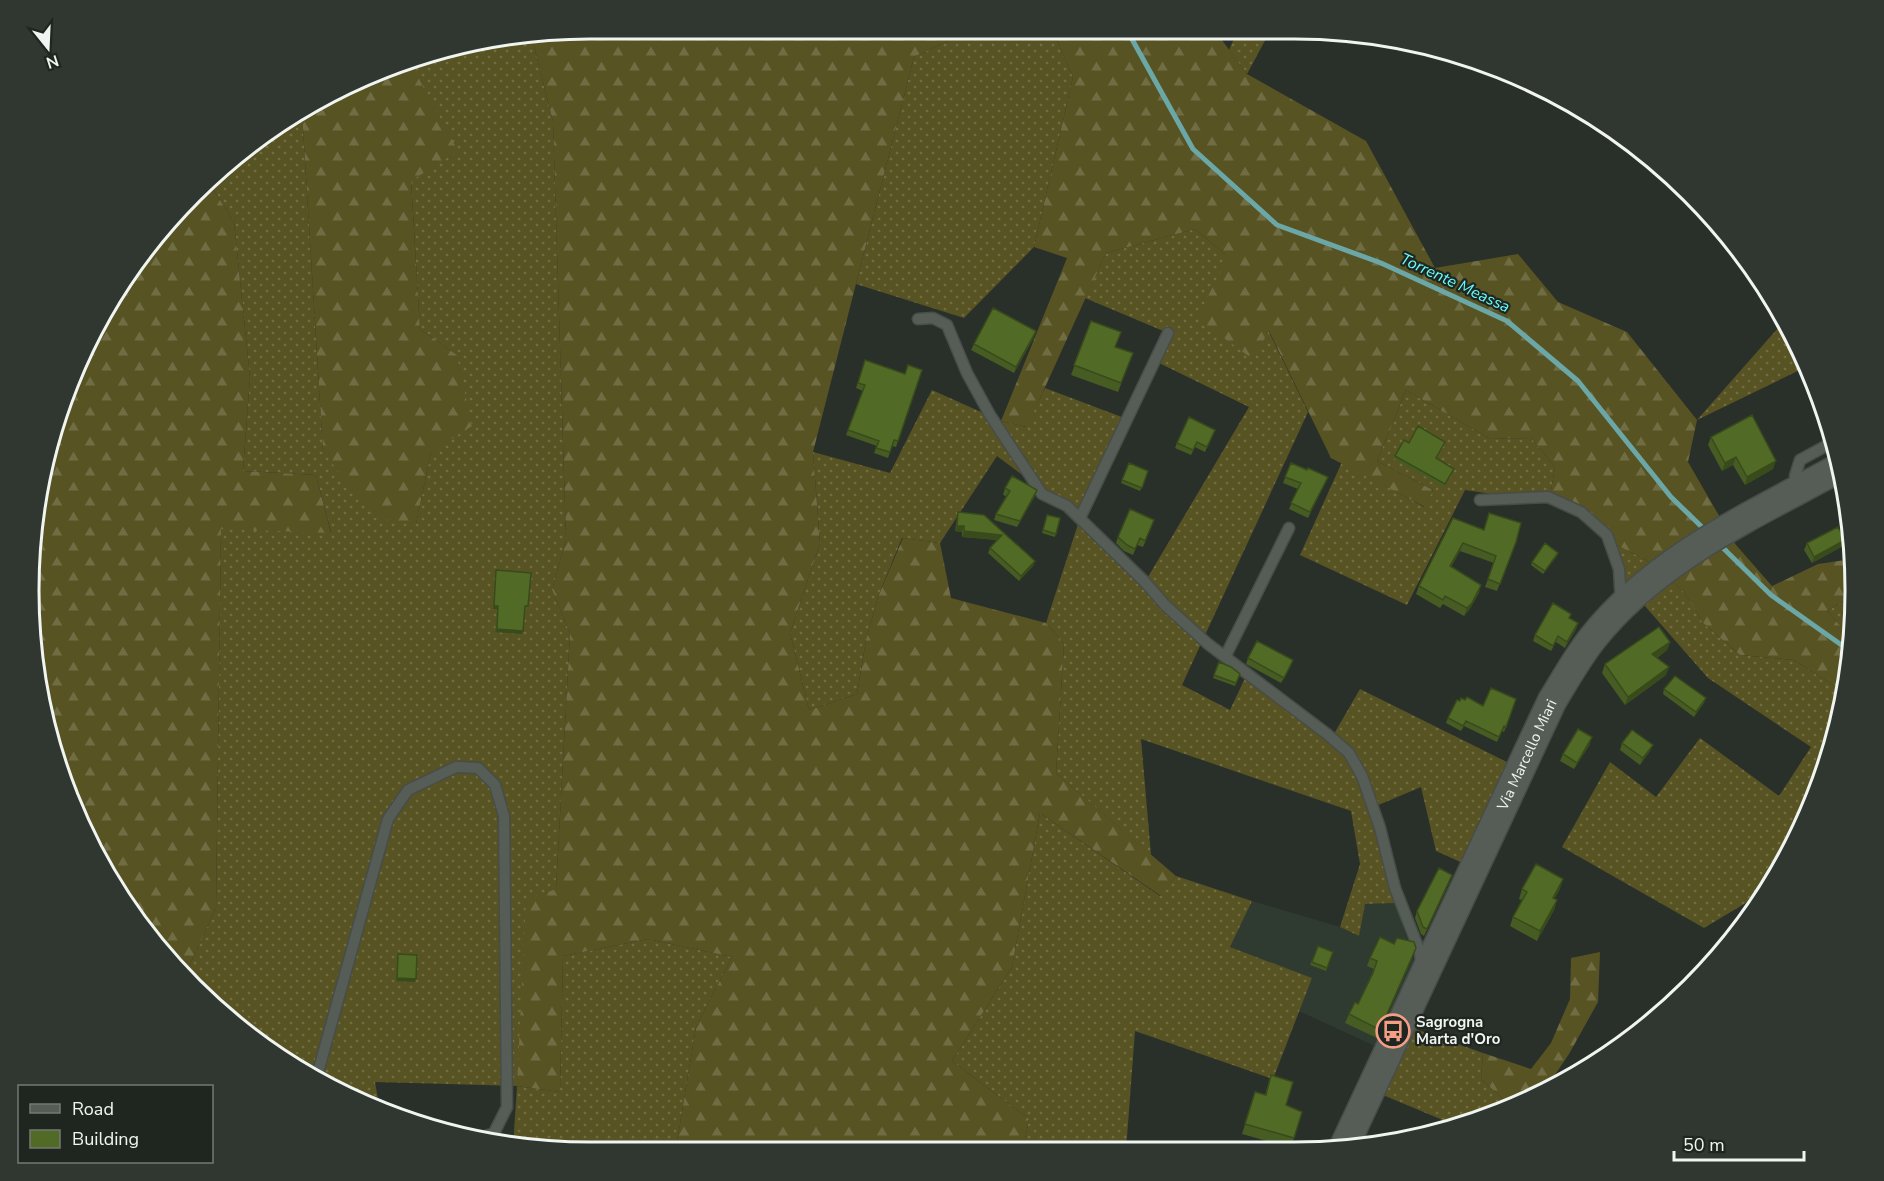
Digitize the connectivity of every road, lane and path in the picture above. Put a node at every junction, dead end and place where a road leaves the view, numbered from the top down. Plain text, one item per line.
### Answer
1 (918, 319) dead end
2 (1168, 333) dead end
3 (1825, 446) edge
4 (1831, 472) edge
5 (1798, 490) junction
6 (1480, 500) dead end
7 (1080, 518) junction
8 (1289, 528) dead end
9 (1622, 606) junction
10 (1225, 657) junction
11 (1422, 982) junction
12 (319, 1070) edge
13 (493, 1133) edge
14 (1348, 1139) edge

1 - 7 lane
2 - 7 lane
3 - 5 lane
4 - 5 main road, Via Marcello Miari
5 - 9 main road, Via Marcello Miari
6 - 9 lane
7 - 10 lane
8 - 10 lane
9 - 11 main road, Via Marcello Miari
10 - 11 lane
11 - 14 main road, Via Marcello Miari
12 - 13 lane

